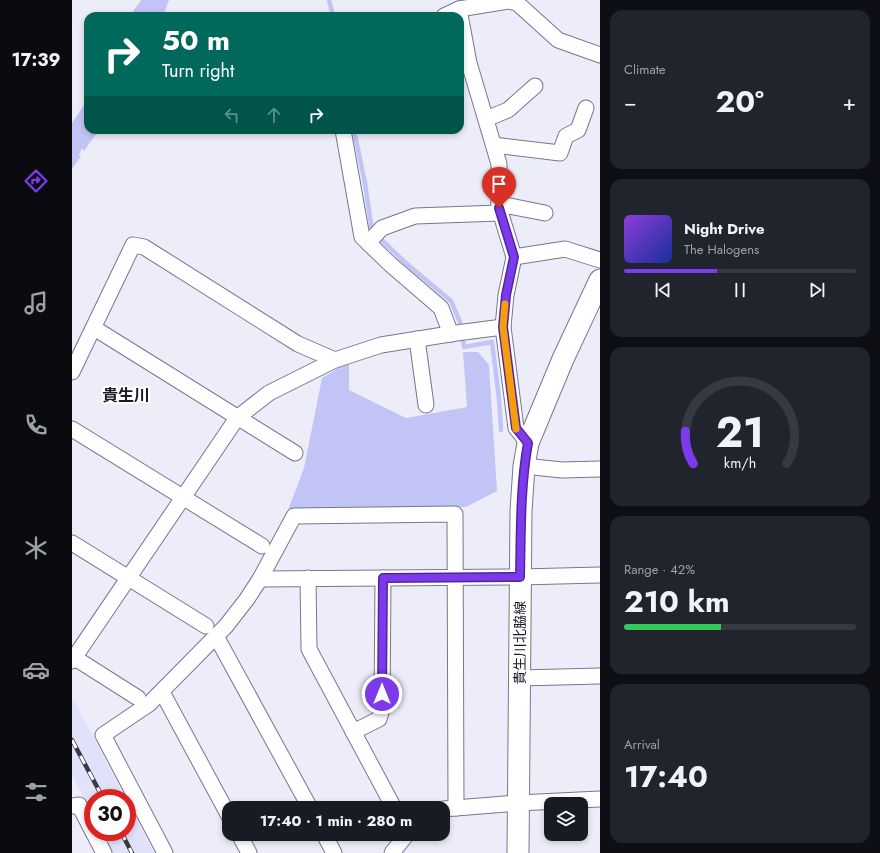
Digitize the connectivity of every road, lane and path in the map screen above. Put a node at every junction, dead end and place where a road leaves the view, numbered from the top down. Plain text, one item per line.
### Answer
1 (459, 9) junction
2 (453, 12) edge
3 (460, 12) edge
4 (464, 36) edge
5 (600, 55) edge
6 (535, 86) dead end
7 (586, 108) dead end
8 (486, 119) junction
9 (344, 134) edge
10 (494, 145) junction
11 (499, 208) junction
12 (546, 213) dead end
13 (368, 243) junction
14 (514, 257) junction
15 (600, 260) edge
16 (597, 294) edge
17 (503, 327) junction
18 (94, 328) junction
19 (458, 333) junction
20 (416, 339) junction
21 (335, 360) junction
22 (72, 372) edge
23 (426, 405) dead end
24 (238, 418) junction
25 (72, 429) edge
26 (528, 443) junction
27 (295, 454) dead end
28 (524, 466) junction
29 (600, 469) edge
30 (183, 497) junction
31 (72, 543) edge
32 (262, 546) dead end
33 (600, 575) edge
34 (520, 577) junction
35 (128, 578) junction
36 (308, 578) junction
37 (383, 578) junction
38 (456, 578) junction
39 (260, 579) junction
40 (211, 631) junction
41 (74, 659) edge
42 (600, 676) edge
43 (520, 678) junction
44 (162, 692) junction
45 (138, 698) dead end
46 (353, 732) junction
47 (600, 799) edge
48 (306, 801) edge
49 (390, 801) edge
50 (222, 803) edge
51 (518, 803) junction
52 (72, 806) edge
53 (450, 809) edge
54 (84, 815) edge
55 (98, 841) edge
56 (243, 841) edge
57 (328, 841) edge
58 (401, 841) edge
59 (104, 853) edge
60 (165, 853) edge
61 (249, 853) edge
62 (334, 853) edge
63 (392, 853) edge
64 (518, 853) edge

1 - 2 street
1 - 3 street
1 - 5 street
4 - 8 street
6 - 8 street
7 - 10 street
8 - 10 street
9 - 13 street
10 - 11 street
11 - 12 street
11 - 13 street
11 - 14 street
13 - 19 street
14 - 15 street
14 - 17 street
16 - 26 main road, 貴生川北脇線
17 - 19 street
17 - 26 street
18 - 21 street
18 - 22 street
18 - 24 street
19 - 20 street
20 - 21 street
20 - 23 street
21 - 24 street
24 - 27 street
24 - 30 street
25 - 30 street
26 - 28 main road, 貴生川北脇線
28 - 29 street
28 - 34 main road, 貴生川北脇線
30 - 32 street
30 - 35 street
31 - 35 street
33 - 34 street
34 - 38 street
34 - 43 main road, 貴生川北脇線
35 - 40 street
35 - 41 street
36 - 37 street
36 - 39 street
36 - 46 street
37 - 38 street
37 - 46 street
38 - 39 street
38 - 53 street
39 - 40 street
40 - 44 street
40 - 48 street
41 - 45 street
42 - 43 street
43 - 51 main road, 貴生川北脇線
44 - 50 street
44 - 60 street
46 - 49 street
47 - 51 street
51 - 53 street
51 - 64 main road, 貴生川北脇線
52 - 54 street
55 - 59 street
56 - 61 street
57 - 62 street
58 - 63 street

